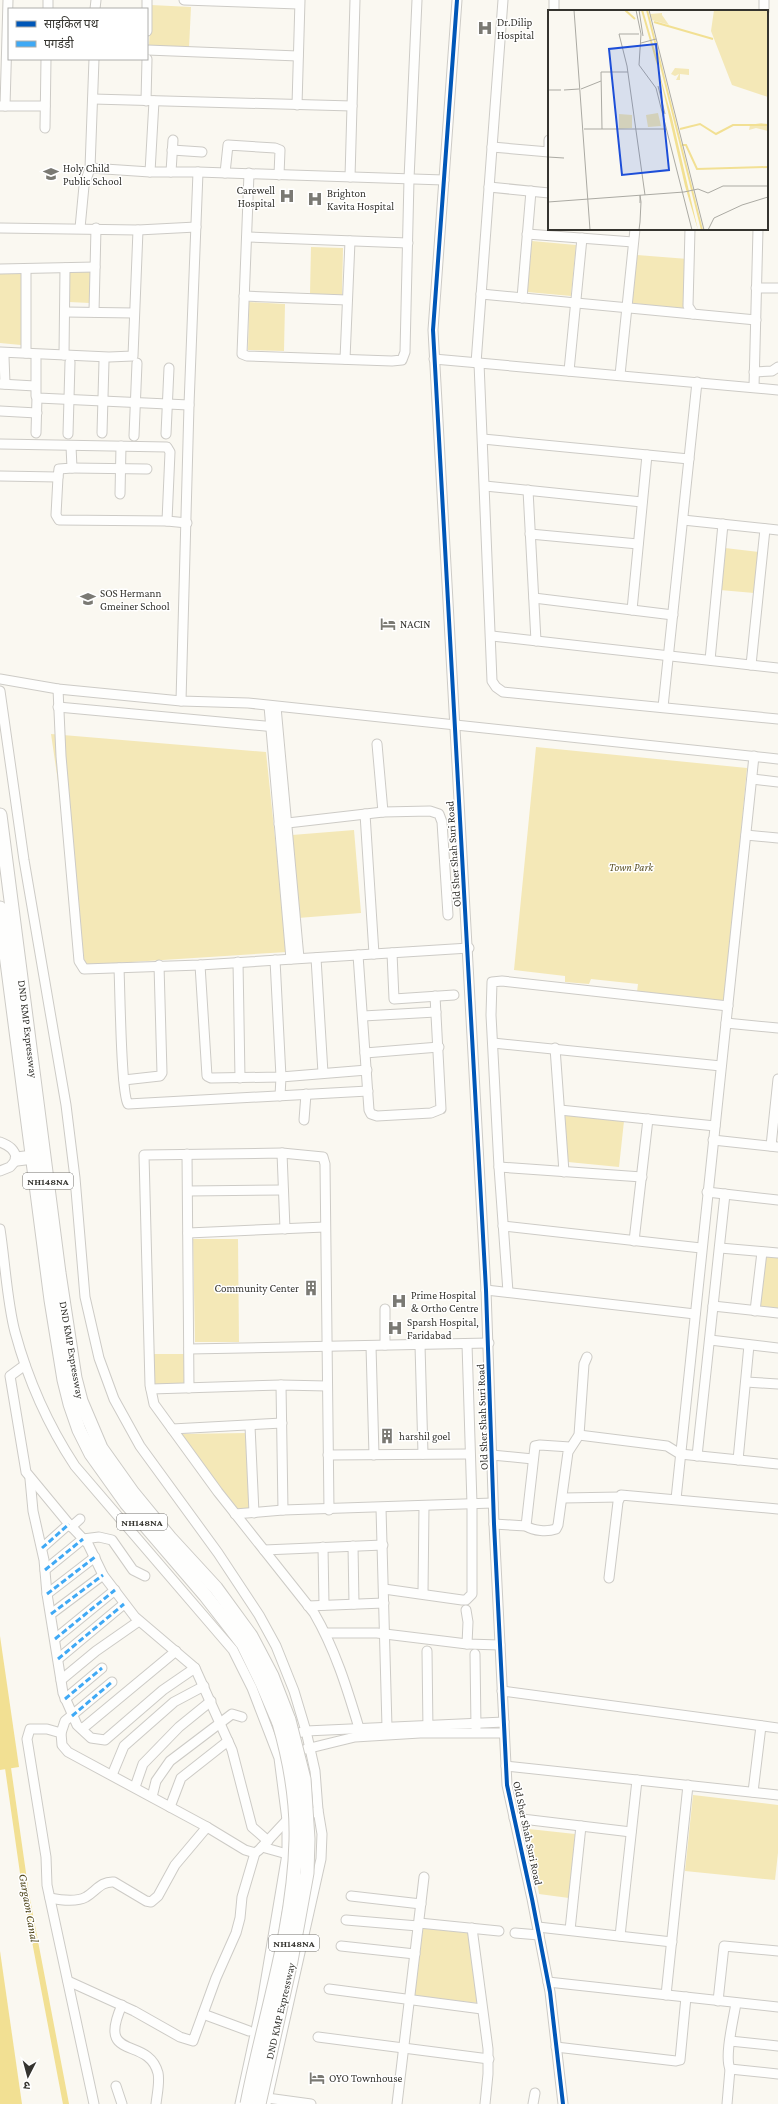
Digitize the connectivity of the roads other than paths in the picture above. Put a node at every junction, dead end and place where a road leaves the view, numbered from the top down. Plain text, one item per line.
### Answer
1 (184, 0) edge
2 (355, 0) edge
3 (417, 0) edge
4 (457, 0) edge
5 (503, 0) edge
6 (299, 2) edge
7 (5, 5) edge
8 (4, 30) edge
9 (148, 50) edge
10 (3, 55) edge
11 (298, 56) junction
12 (46, 60) edge
13 (94, 60) edge
14 (147, 60) edge
15 (93, 99) junction
16 (150, 101) junction
17 (297, 105) junction
18 (3, 106) edge
19 (45, 106) junction
20 (352, 106) junction
21 (44, 128) dead end
22 (173, 140) dead end
23 (492, 147) junction
24 (172, 150) junction
25 (202, 152) dead end
26 (548, 152) edge
27 (90, 168) junction
28 (150, 172) junction
29 (171, 172) junction
30 (198, 172) junction
31 (225, 173) junction
32 (249, 173) junction
33 (279, 175) junction
34 (350, 177) junction
35 (409, 179) junction
36 (444, 180) junction
37 (489, 187) junction
38 (531, 191) junction
39 (548, 193) edge
40 (196, 227) junction
41 (0, 228) edge
42 (80, 228) junction
43 (96, 228) junction
44 (138, 230) junction
45 (635, 230) edge
46 (690, 230) edge
47 (758, 230) edge
48 (527, 234) junction
49 (247, 237) junction
50 (582, 238) junction
51 (350, 241) junction
52 (633, 242) junction
53 (408, 243) junction
54 (95, 267) junction
55 (65, 268) junction
56 (0, 269) edge
57 (26, 269) junction
58 (756, 288) junction
59 (778, 288) edge
60 (481, 294) junction
61 (244, 296) junction
62 (522, 298) junction
63 (348, 300) junction
64 (576, 303) junction
65 (627, 308) junction
66 (65, 312) junction
67 (94, 312) junction
68 (134, 313) junction
69 (693, 314) junction
70 (756, 320) junction
71 (26, 353) junction
72 (2, 355) edge
73 (64, 355) junction
74 (36, 359) dead end
75 (345, 359) junction
76 (434, 359) junction
77 (104, 361) dead end
78 (70, 362) dead end
79 (137, 363) dead end
80 (478, 363) junction
81 (778, 366) edge
82 (169, 368) dead end
83 (569, 371) junction
84 (754, 372) junction
85 (620, 375) junction
86 (698, 382) junction
87 (3, 384) edge
88 (35, 386) junction
89 (754, 387) junction
90 (778, 390) edge
91 (37, 397) junction
92 (69, 399) junction
93 (103, 401) junction
94 (135, 402) junction
95 (168, 404) junction
96 (189, 405) junction
97 (0, 411) edge
98 (36, 413) junction
99 (36, 433) dead end
100 (102, 433) dead end
101 (68, 434) dead end
102 (166, 434) dead end
103 (134, 436) dead end
104 (482, 439) junction
105 (0, 444) edge
106 (71, 446) junction
107 (121, 446) junction
108 (647, 455) junction
109 (689, 459) junction
110 (72, 468) junction
111 (120, 468) junction
112 (147, 468) dead end
113 (0, 476) edge
114 (58, 477) junction
115 (485, 486) junction
116 (528, 490) junction
117 (120, 494) dead end
118 (642, 502) junction
119 (683, 520) junction
120 (167, 521) junction
121 (186, 523) junction
122 (723, 524) junction
123 (765, 529) junction
124 (778, 530) edge
125 (530, 534) junction
126 (638, 544) junction
127 (534, 598) junction
128 (632, 610) junction
129 (673, 615) junction
130 (492, 636) junction
131 (536, 641) junction
132 (668, 656) junction
133 (710, 660) junction
134 (751, 665) junction
135 (778, 668) edge
136 (0, 679) edge
137 (58, 689) junction
138 (0, 691) edge
139 (181, 701) junction
140 (1, 703) edge
141 (58, 707) junction
142 (272, 707) junction
143 (663, 707) junction
144 (778, 719) edge
145 (454, 725) junction
146 (274, 727) junction
147 (377, 744) dead end
148 (754, 756) junction
149 (778, 759) edge
150 (752, 779) junction
151 (778, 782) edge
152 (383, 812) junction
153 (365, 814) junction
154 (0, 815) edge
155 (283, 824) junction
156 (746, 834) junction
157 (778, 838) edge
158 (0, 908) edge
159 (448, 915) dead end
160 (469, 948) junction
161 (392, 953) junction
162 (374, 954) junction
163 (358, 955) junction
164 (295, 958) junction
165 (316, 958) junction
166 (275, 960) junction
167 (238, 962) junction
168 (200, 965) junction
169 (159, 966) junction
170 (120, 968) junction
171 (454, 994) dead end
172 (435, 996) junction
173 (728, 1006) junction
174 (436, 1012) junction
175 (363, 1016) junction
176 (726, 1023) junction
177 (778, 1028) edge
178 (493, 1043) junction
179 (439, 1047) junction
180 (555, 1048) junction
181 (365, 1053) junction
182 (721, 1066) junction
183 (367, 1070) junction
184 (323, 1073) junction
185 (280, 1077) junction
186 (240, 1078) junction
187 (778, 1078) edge
188 (124, 1080) junction
189 (368, 1091) junction
190 (306, 1094) junction
191 (280, 1096) junction
192 (777, 1096) edge
193 (560, 1110) junction
194 (648, 1119) junction
195 (304, 1120) dead end
196 (715, 1126) junction
197 (713, 1140) junction
198 (0, 1142) edge
199 (774, 1146) edge
200 (282, 1153) junction
201 (187, 1154) junction
202 (33, 1157) junction
203 (17, 1159) junction
204 (499, 1167) junction
205 (0, 1171) edge
206 (564, 1172) junction
207 (642, 1177) junction
208 (283, 1190) junction
209 (188, 1191) junction
210 (708, 1192) junction
211 (725, 1194) junction
212 (778, 1200) edge
213 (503, 1226) junction
214 (325, 1227) junction
215 (284, 1229) junction
216 (0, 1230) edge
217 (188, 1233) junction
218 (634, 1241) junction
219 (702, 1248) junction
220 (720, 1248) junction
221 (762, 1252) junction
222 (778, 1253) edge
223 (486, 1290) junction
224 (508, 1292) junction
225 (713, 1306) junction
226 (385, 1309) dead end
227 (755, 1311) junction
228 (778, 1313) edge
229 (695, 1314) junction
230 (710, 1340) junction
231 (489, 1343) junction
232 (467, 1344) junction
233 (420, 1345) junction
234 (750, 1345) junction
235 (371, 1346) junction
236 (385, 1346) junction
237 (327, 1347) junction
238 (778, 1348) edge
239 (189, 1349) junction
240 (587, 1357) dead end
241 (25, 1365) junction
242 (746, 1382) junction
243 (778, 1384) edge
244 (281, 1385) junction
245 (327, 1386) junction
246 (189, 1388) junction
247 (151, 1389) junction
248 (282, 1423) junction
249 (250, 1426) junction
250 (172, 1429) junction
251 (579, 1435) junction
252 (570, 1448) junction
253 (423, 1454) junction
254 (469, 1454) junction
255 (680, 1454) junction
256 (328, 1455) junction
257 (374, 1455) junction
258 (492, 1455) junction
259 (697, 1456) junction
260 (533, 1459) junction
261 (738, 1460) junction
262 (778, 1464) edge
263 (30, 1479) junction
264 (620, 1497) junction
265 (563, 1498) junction
266 (676, 1499) junction
267 (778, 1499) edge
268 (493, 1503) junction
269 (472, 1504) junction
270 (424, 1506) junction
271 (381, 1508) junction
272 (778, 1509) edge
273 (284, 1510) junction
274 (328, 1510) junction
275 (254, 1513) junction
276 (235, 1514) junction
277 (80, 1519) dead end
278 (494, 1524) junction
279 (70, 1525) junction
280 (526, 1526) junction
281 (83, 1539) junction
282 (383, 1545) junction
283 (353, 1546) junction
284 (323, 1547) junction
285 (42, 1548) junction
286 (264, 1550) junction
287 (95, 1557) junction
288 (45, 1570) junction
289 (103, 1575) junction
290 (145, 1576) dead end
291 (609, 1578) dead end
292 (384, 1589) junction
293 (115, 1590) junction
294 (423, 1593) junction
295 (47, 1594) junction
296 (124, 1604) junction
297 (354, 1604) junction
298 (384, 1604) junction
299 (324, 1605) junction
300 (308, 1606) junction
301 (466, 1610) dead end
302 (51, 1614) junction
303 (139, 1621) junction
304 (326, 1633) junction
305 (385, 1634) junction
306 (55, 1639) junction
307 (467, 1644) junction
308 (500, 1645) junction
309 (176, 1651) junction
310 (427, 1651) dead end
311 (475, 1654) dead end
312 (58, 1659) junction
313 (102, 1668) dead end
314 (195, 1668) junction
315 (61, 1680) junction
316 (112, 1682) dead end
317 (204, 1686) junction
318 (502, 1691) junction
319 (65, 1699) junction
320 (211, 1701) junction
321 (72, 1716) junction
322 (242, 1717) dead end
323 (220, 1721) junction
324 (284, 1721) junction
325 (504, 1722) junction
326 (476, 1724) junction
327 (761, 1726) junction
328 (387, 1727) junction
329 (359, 1728) junction
330 (778, 1728) edge
331 (82, 1729) junction
332 (428, 1729) junction
333 (306, 1731) junction
334 (61, 1733) junction
335 (476, 1733) junction
336 (504, 1733) junction
337 (272, 1740) junction
338 (228, 1741) junction
339 (310, 1748) junction
340 (279, 1758) junction
341 (506, 1766) junction
342 (112, 1775) junction
343 (637, 1780) junction
344 (688, 1785) junction
345 (135, 1787) junction
346 (753, 1792) junction
347 (778, 1795) edge
348 (152, 1797) junction
349 (170, 1807) junction
350 (318, 1810) junction
351 (514, 1818) junction
352 (287, 1820) junction
353 (581, 1826) junction
354 (207, 1827) junction
355 (631, 1832) junction
356 (261, 1847) junction
357 (287, 1854) junction
358 (424, 1877) dead end
359 (351, 1896) dead end
360 (50, 1898) junction
361 (421, 1904) junction
362 (346, 1920) dead end
363 (419, 1925) junction
364 (472, 1928) junction
365 (570, 1930) junction
366 (499, 1931) dead end
367 (538, 1931) junction
368 (515, 1932) dead end
369 (620, 1936) junction
370 (672, 1942) junction
371 (341, 1946) dead end
372 (778, 1951) edge
373 (415, 1954) junction
374 (68, 1982) junction
375 (548, 1982) junction
376 (329, 1989) dead end
377 (666, 1995) junction
378 (686, 1997) junction
379 (410, 2000) junction
380 (718, 2001) junction
381 (736, 2003) junction
382 (122, 2005) junction
383 (778, 2007) edge
384 (482, 2009) junction
385 (203, 2014) junction
386 (249, 2032) dead end
387 (318, 2037) dead end
388 (730, 2041) junction
389 (778, 2046) edge
390 (556, 2047) junction
391 (404, 2048) junction
392 (489, 2059) junction
393 (730, 2068) junction
394 (778, 2074) edge
395 (116, 2086) dead end
396 (535, 2093) dead end
397 (264, 2102) edge
398 (94, 2104) edge
399 (122, 2104) edge
400 (156, 2104) edge
401 (240, 2104) edge
402 (247, 2104) edge
403 (311, 2104) edge
404 (397, 2104) edge
405 (485, 2104) edge
406 (534, 2104) edge
407 (563, 2104) edge
408 (727, 2104) edge

1 - 6 street
2 - 20 street
3 - 35 street
4 - 36 street, Old Sher Shah Suri Road
5 - 23 street
6 - 11 street
7 - 8 street
8 - 10 street
9 - 11 street
10 - 18 street
11 - 17 street
12 - 19 street
13 - 15 street
14 - 16 street
15 - 16 street
15 - 27 street
16 - 17 street
16 - 28 street
17 - 20 street
18 - 19 street
19 - 21 street
20 - 34 street
22 - 24 street
23 - 26 street
23 - 37 street
24 - 25 street
24 - 29 street
27 - 28 street
27 - 42 street
28 - 29 street
29 - 30 street
30 - 31 street
30 - 40 street
31 - 32 street
31 - 33 street
32 - 33 street
32 - 49 street
33 - 34 street
34 - 35 street
35 - 36 street
35 - 53 street
36 - 76 street, Old Sher Shah Suri Road
37 - 38 street
37 - 60 street
38 - 39 street
38 - 48 street
40 - 44 street
40 - 96 street
41 - 42 street
42 - 43 street
43 - 44 street
43 - 54 street
44 - 68 street
45 - 52 street
46 - 69 street
47 - 58 street
48 - 50 street
48 - 62 street
49 - 51 street
49 - 61 street
50 - 52 street
50 - 64 street
51 - 53 street
51 - 63 street
52 - 65 street
53 - 75 street
54 - 55 street
54 - 67 street
55 - 57 street
55 - 66 street
56 - 57 street
57 - 71 street
58 - 59 street
58 - 70 street
60 - 62 street
60 - 80 street
61 - 63 street
61 - 75 street
62 - 64 street
63 - 75 street
64 - 65 street
64 - 83 street
65 - 69 street
65 - 85 street
66 - 67 street
66 - 73 street
67 - 68 street
68 - 73 street
69 - 70 street
70 - 84 street
71 - 72 street
71 - 73 street
72 - 87 street
74 - 88 street
76 - 80 street
76 - 145 street, Old Sher Shah Suri Road
77 - 93 street
78 - 92 street
79 - 94 street
80 - 83 street
80 - 104 street
81 - 84 street
82 - 95 street
83 - 85 street
84 - 89 street
85 - 86 street
86 - 89 street
86 - 109 street
87 - 88 street
88 - 91 street
89 - 90 street
91 - 92 street
91 - 98 street
92 - 93 street
92 - 101 street
93 - 94 street
93 - 100 street
94 - 95 street
94 - 103 street
95 - 96 street
95 - 102 street
96 - 121 street
97 - 98 street
98 - 99 street
104 - 108 street
104 - 115 street
105 - 106 street
106 - 107 street
106 - 110 street
107 - 111 street
107 - 120 street
108 - 109 street
108 - 118 street
109 - 119 street
110 - 111 street
110 - 114 street
111 - 112 street
111 - 117 street
113 - 114 street
114 - 120 street
115 - 116 street
115 - 130 street
116 - 118 street
116 - 125 street
118 - 126 street
119 - 122 street
119 - 129 street
120 - 121 street
121 - 139 street
122 - 123 street
122 - 133 street
123 - 124 street
123 - 134 street
125 - 126 street
125 - 127 street
126 - 128 street
127 - 128 street
127 - 131 street
128 - 129 street
129 - 132 street
130 - 131 street
130 - 143 street
131 - 132 street
132 - 133 street
132 - 143 street
133 - 134 street
134 - 135 street
136 - 137 street
137 - 139 street
137 - 141 street
138 - 140 street
139 - 142 street
140 - 333 street
141 - 146 street
141 - 170 street
142 - 145 street
142 - 146 street
143 - 144 street
145 - 148 street
145 - 160 street, Old Sher Shah Suri Road
146 - 155 street
147 - 152 street
148 - 149 street
148 - 150 street
150 - 151 street
150 - 156 street
152 - 153 street
152 - 159 street
153 - 155 street
153 - 162 street
154 - 324 highway, DND KMP Expressway / NH148NA
155 - 164 street
156 - 157 street
156 - 173 street
158 - 202 highway, DND KMP Expressway / NH148NA
160 - 161 street
160 - 223 street, Old Sher Shah Suri Road
161 - 162 street
161 - 172 street
162 - 163 street
163 - 165 street
163 - 175 street
164 - 165 street
164 - 166 street
165 - 184 street
166 - 167 street
166 - 185 street
167 - 168 street
167 - 186 street
168 - 169 street
168 - 186 street
169 - 170 street
169 - 188 street
170 - 188 street
171 - 172 street
172 - 174 street
173 - 176 street
173 - 178 street
174 - 175 street
174 - 179 street
175 - 181 street
176 - 177 street
176 - 182 street
178 - 180 street
178 - 204 street
179 - 181 street
179 - 189 street
180 - 182 street
180 - 193 street
181 - 183 street
182 - 196 street
183 - 184 street
183 - 189 street
184 - 185 street
185 - 186 street
185 - 191 street
187 - 192 street
188 - 191 street
189 - 190 street
190 - 191 street
190 - 195 street
192 - 199 street
193 - 194 street
193 - 206 street
194 - 196 street
194 - 207 street
196 - 197 street
197 - 199 street
197 - 210 street
198 - 203 street
200 - 201 street
200 - 208 street
200 - 214 street
201 - 209 street
201 - 247 street
202 - 203 highway
202 - 324 highway, DND KMP Expressway / NH148NA
203 - 205 street
204 - 206 street
204 - 213 street
206 - 207 street
207 - 218 street
208 - 209 street
208 - 215 street
209 - 217 street
210 - 211 street
210 - 219 street
211 - 212 street
211 - 220 street
213 - 218 street
213 - 224 street
214 - 215 street
214 - 237 street
215 - 217 street
216 - 241 street
217 - 239 street
218 - 219 street
219 - 229 street
220 - 221 street
220 - 225 street
221 - 222 street
221 - 227 street
223 - 224 street
223 - 231 street, Old Sher Shah Suri Road
224 - 229 street
225 - 227 street
225 - 230 street
226 - 236 street
227 - 228 street
229 - 255 street
230 - 234 street
230 - 259 street
231 - 232 street
231 - 258 street, Old Sher Shah Suri Road
232 - 233 street
232 - 254 street
233 - 236 street
233 - 253 street
234 - 238 street
234 - 242 street
235 - 236 street
235 - 237 street
235 - 257 street
237 - 239 street
237 - 245 street
239 - 246 street
240 - 251 street
241 - 263 street
241 - 337 street
242 - 243 street
242 - 261 street
244 - 245 street
244 - 246 street
244 - 248 street
245 - 256 street
246 - 247 street
247 - 250 street
248 - 249 street
248 - 273 street
249 - 250 street
249 - 275 street
250 - 276 street
251 - 252 street
251 - 255 street
252 - 260 street
252 - 265 street
253 - 254 street
253 - 257 street
254 - 269 street
255 - 259 street
255 - 266 street
256 - 257 street
256 - 274 street
258 - 260 street
258 - 268 street, Old Sher Shah Suri Road
259 - 261 street
260 - 280 street
261 - 262 street
263 - 279 street
263 - 285 street
264 - 265 street
264 - 266 street
264 - 291 street
265 - 280 street
266 - 272 street
267 - 272 street
268 - 269 street
268 - 278 street, Old Sher Shah Suri Road
269 - 270 street
269 - 294 street
270 - 271 street
270 - 294 street
271 - 274 street
271 - 282 street
273 - 274 street
273 - 275 street
275 - 276 street
276 - 286 street
277 - 279 street
278 - 280 street
278 - 308 street, Old Sher Shah Suri Road
279 - 281 street
279 - 285 street
281 - 287 street
281 - 288 street
281 - 290 street
282 - 283 street
282 - 292 street
283 - 284 street
283 - 297 street
284 - 286 street
284 - 299 street
285 - 288 street
286 - 300 street
287 - 289 street
287 - 295 street
288 - 295 street
289 - 293 street
289 - 302 street
292 - 294 street
292 - 298 street
293 - 296 street
293 - 306 street
295 - 302 street
296 - 303 street
296 - 312 street
297 - 298 street
297 - 299 street
298 - 305 street
299 - 300 street
300 - 304 street
301 - 307 street
302 - 306 street
303 - 309 street
303 - 315 street
304 - 305 street
304 - 329 street
305 - 307 street
305 - 328 street
306 - 312 street
307 - 308 street
308 - 318 street, Old Sher Shah Suri Road
309 - 314 street
309 - 331 street
310 - 332 street
311 - 326 street
312 - 315 street
313 - 319 street
314 - 317 street
314 - 331 street
315 - 319 street
316 - 321 street
317 - 320 street
317 - 342 street
318 - 325 street, Old Sher Shah Suri Road
318 - 327 street
319 - 321 street
320 - 323 street
320 - 345 street
321 - 331 street
321 - 334 street
322 - 323 street
323 - 338 street
323 - 348 street
324 - 397 highway, DND KMP Expressway / NH148NA, bridge
324 - 402 highway, DND KMP Expressway / NH148NA, bridge
325 - 326 street
325 - 336 street, Old Sher Shah Suri Road
326 - 332 street
326 - 335 street
327 - 330 street
327 - 346 street
328 - 329 street
328 - 332 street
329 - 333 street
332 - 335 street
332 - 339 street
333 - 337 street
333 - 339 street
334 - 342 street
334 - 360 street
335 - 336 street
336 - 341 street, Old Sher Shah Suri Road
337 - 340 street
338 - 349 street
338 - 356 street
339 - 340 street
339 - 350 street
340 - 352 street
341 - 343 street
341 - 351 street, Old Sher Shah Suri Road
342 - 345 street
343 - 344 street
343 - 355 street
344 - 346 street
344 - 370 street
345 - 348 street
346 - 347 street
348 - 349 street
349 - 354 street
350 - 352 street
350 - 397 street
351 - 353 street
351 - 367 street, Old Sher Shah Suri Road
352 - 356 street
352 - 357 street
353 - 355 street
353 - 365 street
354 - 356 street
354 - 360 street
355 - 369 street
356 - 357 street
356 - 385 street
357 - 401 street
358 - 361 street
359 - 361 street
360 - 374 street
361 - 363 street
362 - 363 street
363 - 364 street
363 - 373 street
364 - 366 street
364 - 384 street
365 - 367 street
365 - 369 street
367 - 368 street
367 - 375 street, Old Sher Shah Suri Road
369 - 370 street
370 - 377 street
371 - 373 street
372 - 380 street
373 - 379 street
374 - 382 street
374 - 398 street
375 - 377 street
375 - 390 street, Old Sher Shah Suri Road
376 - 379 street
377 - 378 street
378 - 380 street
378 - 390 street
379 - 384 street
379 - 391 street
380 - 381 street
381 - 383 street
381 - 388 street
382 - 385 street
382 - 400 street
384 - 392 street
385 - 386 street
387 - 391 street
388 - 389 street
388 - 393 street
390 - 407 street, Old Sher Shah Suri Road
391 - 392 street
391 - 404 street
392 - 405 street
393 - 394 street
393 - 408 street
395 - 399 street
396 - 406 street
397 - 403 street

